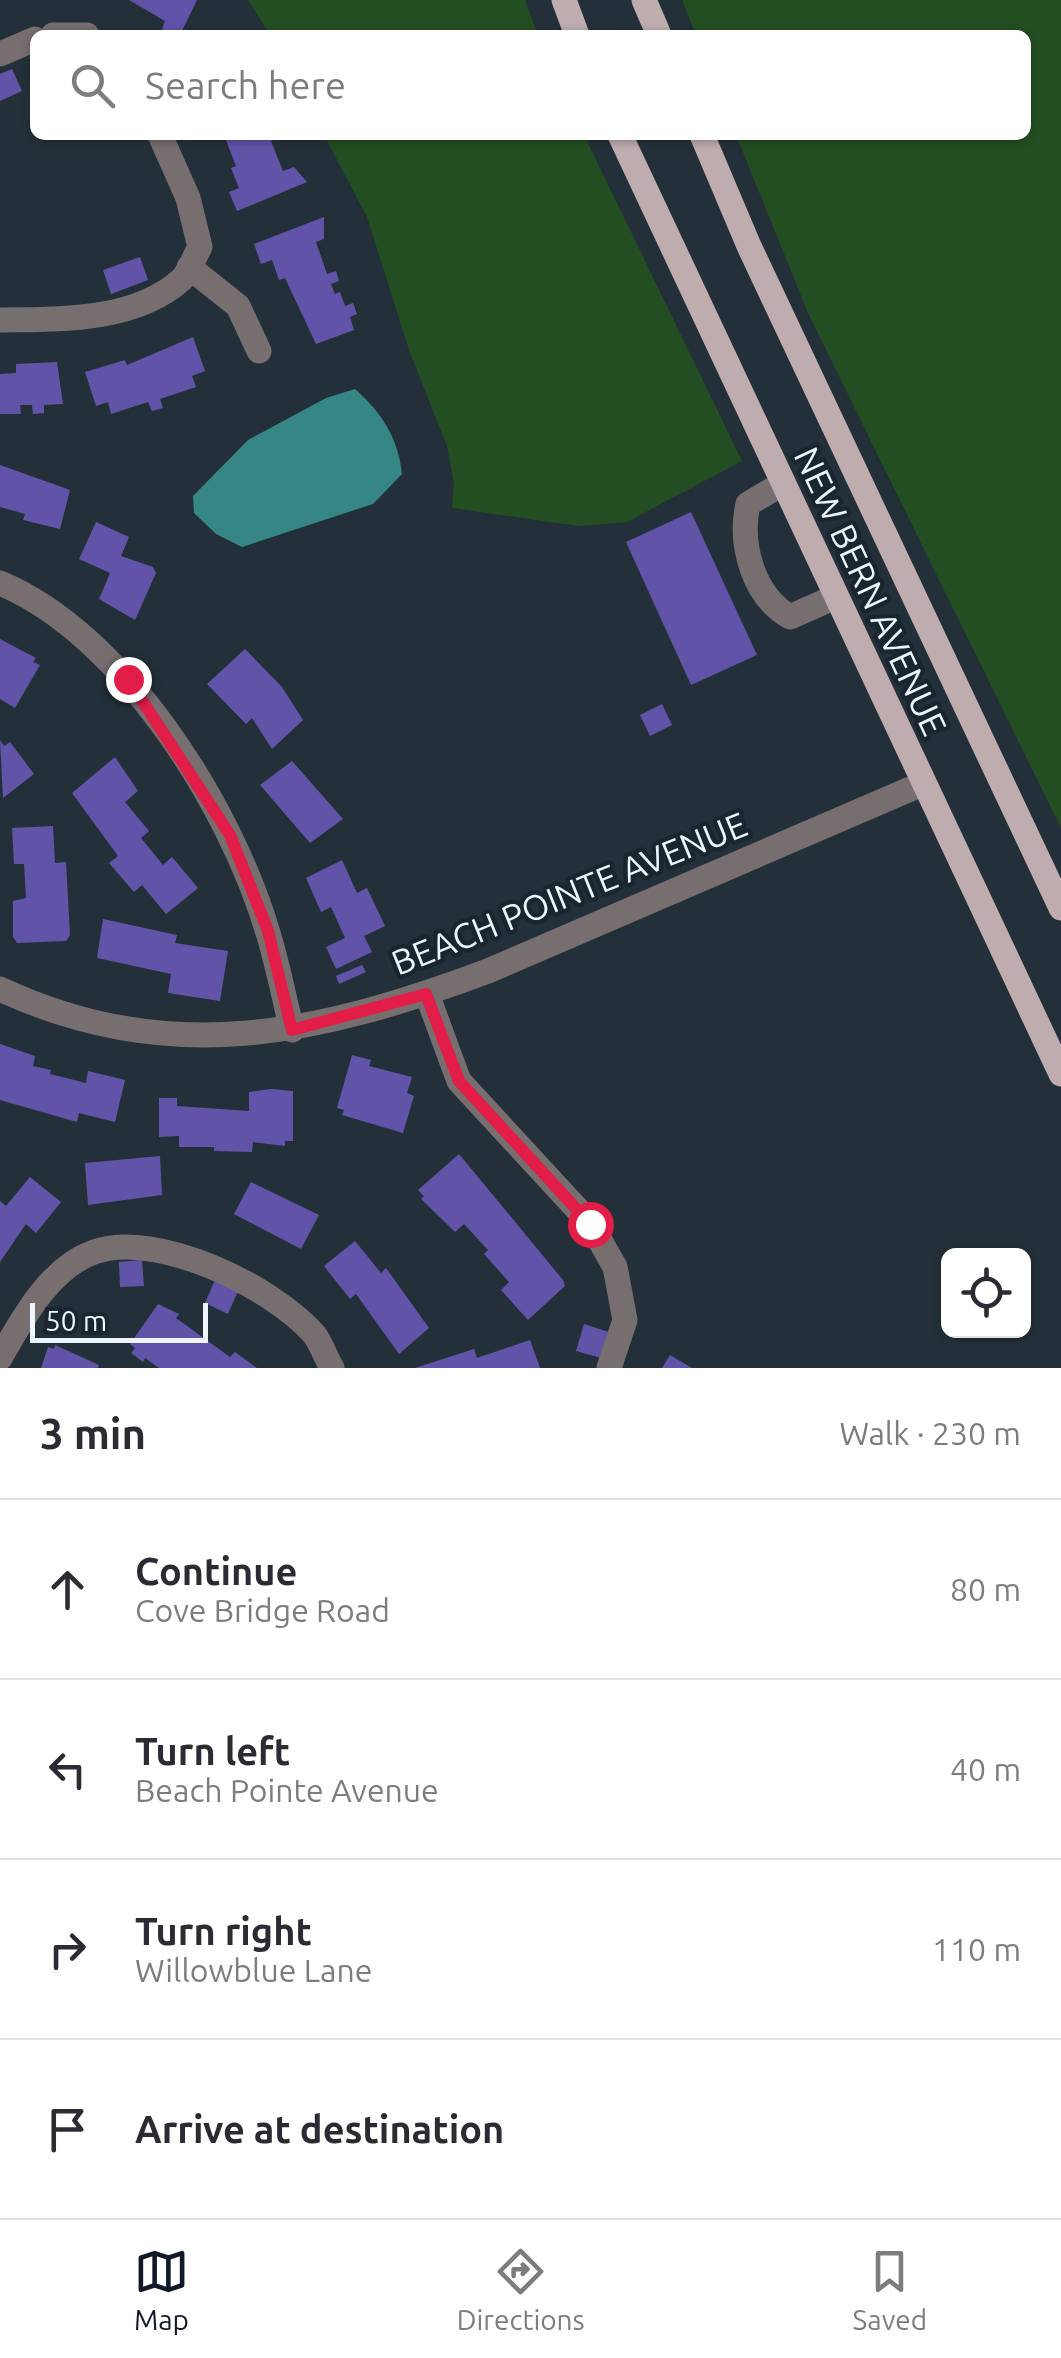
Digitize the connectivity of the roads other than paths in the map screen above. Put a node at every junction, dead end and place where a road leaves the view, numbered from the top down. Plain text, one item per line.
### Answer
1 (564, 0) edge
2 (644, 0) edge
3 (575, 30) edge
4 (657, 30) edge
5 (30, 41) edge
6 (0, 54) edge
7 (162, 140) edge
8 (622, 140) edge
9 (704, 140) edge
10 (189, 267) junction
11 (0, 320) edge
12 (259, 351) dead end
13 (782, 484) junction
14 (0, 582) edge
15 (835, 598) junction
16 (922, 784) junction
17 (1061, 908) edge
18 (0, 989) edge
19 (426, 994) junction
20 (292, 1030) junction
21 (1061, 1074) edge
22 (0, 1358) edge
23 (332, 1368) edge
24 (609, 1368) edge

1 - 3 main road
2 - 4 main road
5 - 6 street
7 - 10 street
8 - 13 main road, NEW BERN AVENUE
9 - 17 main road, NEW BERN AVENUE
10 - 11 street
10 - 12 street
13 - 15 main road, NEW BERN AVENUE
13 - 15 street
14 - 20 street
15 - 16 main road, NEW BERN AVENUE
16 - 19 street, BEACH POINTE AVENUE
16 - 21 main road, NEW BERN AVENUE
18 - 20 street, BEACH POINTE AVENUE
19 - 20 street, BEACH POINTE AVENUE
19 - 24 street
22 - 23 street

